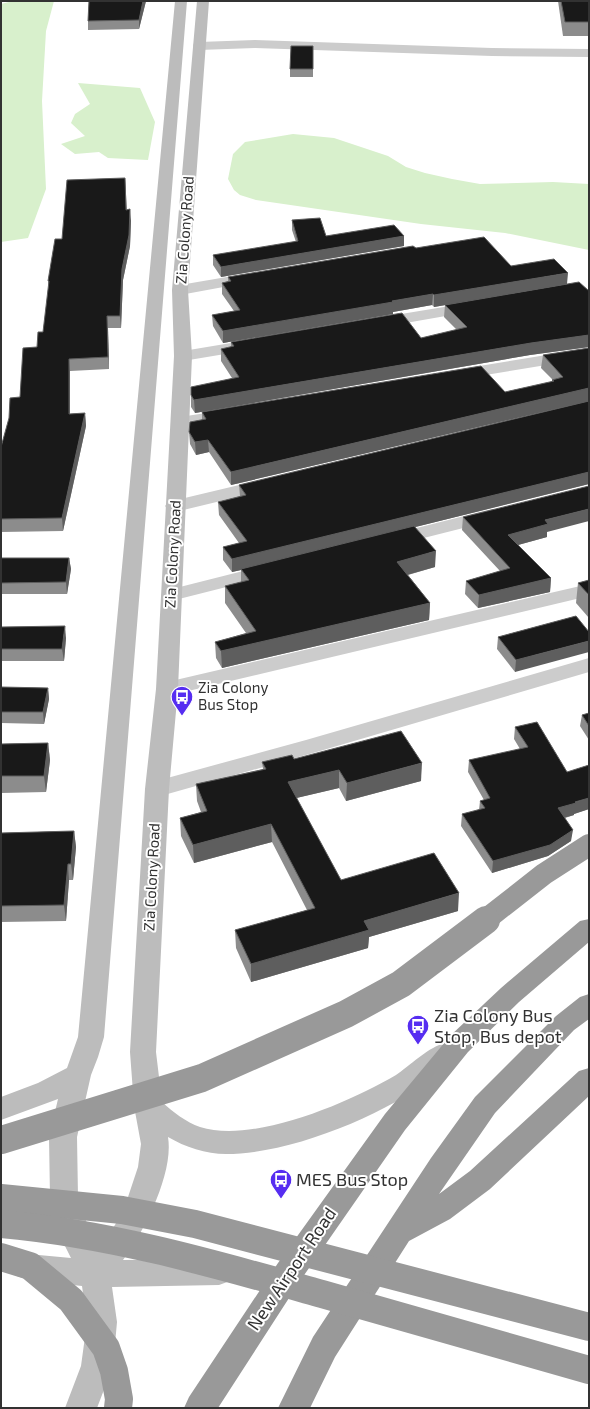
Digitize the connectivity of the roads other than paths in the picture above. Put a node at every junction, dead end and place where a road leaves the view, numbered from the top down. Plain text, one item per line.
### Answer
1 (181, 1) edge
2 (203, 1) edge
3 (199, 46) junction
4 (589, 53) edge
5 (265, 276) edge
6 (180, 290) junction
7 (488, 304) edge
8 (363, 326) edge
9 (261, 343) edge
10 (589, 353) edge
11 (183, 356) junction
12 (440, 378) edge
13 (251, 410) edge
14 (180, 422) junction
15 (283, 480) edge
16 (175, 506) junction
17 (512, 510) edge
18 (372, 545) edge
19 (287, 566) edge
20 (589, 590) edge
21 (171, 595) junction
22 (589, 665) edge
23 (167, 689) junction
24 (157, 789) junction
25 (589, 845) edge
26 (589, 928) edge
27 (589, 1004) edge
28 (459, 1044) junction
29 (77, 1075) junction
30 (589, 1079) edge
31 (148, 1106) junction
32 (1, 1109) edge
33 (1, 1140) edge
34 (1, 1198) edge
35 (1, 1224) edge
36 (397, 1233) junction
37 (1, 1257) edge
38 (1, 1265) edge
39 (289, 1272) junction
40 (95, 1274) junction
41 (589, 1327) edge
42 (589, 1370) edge
43 (81, 1408) edge
44 (118, 1408) edge
45 (200, 1408) edge
46 (294, 1408) edge

1 - 29 main road, Zia Colony Road
2 - 3 main road, Zia Colony Road
3 - 4 street
3 - 6 main road, Zia Colony Road
5 - 6 street
6 - 11 main road, Zia Colony Road
7 - 8 street
9 - 11 street
10 - 12 street
11 - 14 main road, Zia Colony Road
13 - 14 street
14 - 16 main road, Zia Colony Road
15 - 16 street
16 - 21 main road, Zia Colony Road
17 - 18 street
19 - 21 street
20 - 23 street
21 - 23 main road, Zia Colony Road
22 - 24 street
23 - 24 main road, Zia Colony Road
24 - 31 main road, Zia Colony Road
25 - 33 highway, bridge
26 - 28 highway, New Airport Road
27 - 36 highway
28 - 31 main road
28 - 39 highway, New Airport Road
29 - 32 main road
29 - 40 main road, Zia Colony Road
30 - 36 highway
31 - 40 main road, Zia Colony Road
34 - 41 highway, bridge
35 - 42 highway, bridge
36 - 46 highway
37 - 44 highway, bridge
38 - 40 main road
39 - 40 main road
39 - 45 highway, New Airport Road
40 - 43 main road, Zia Colony Road

